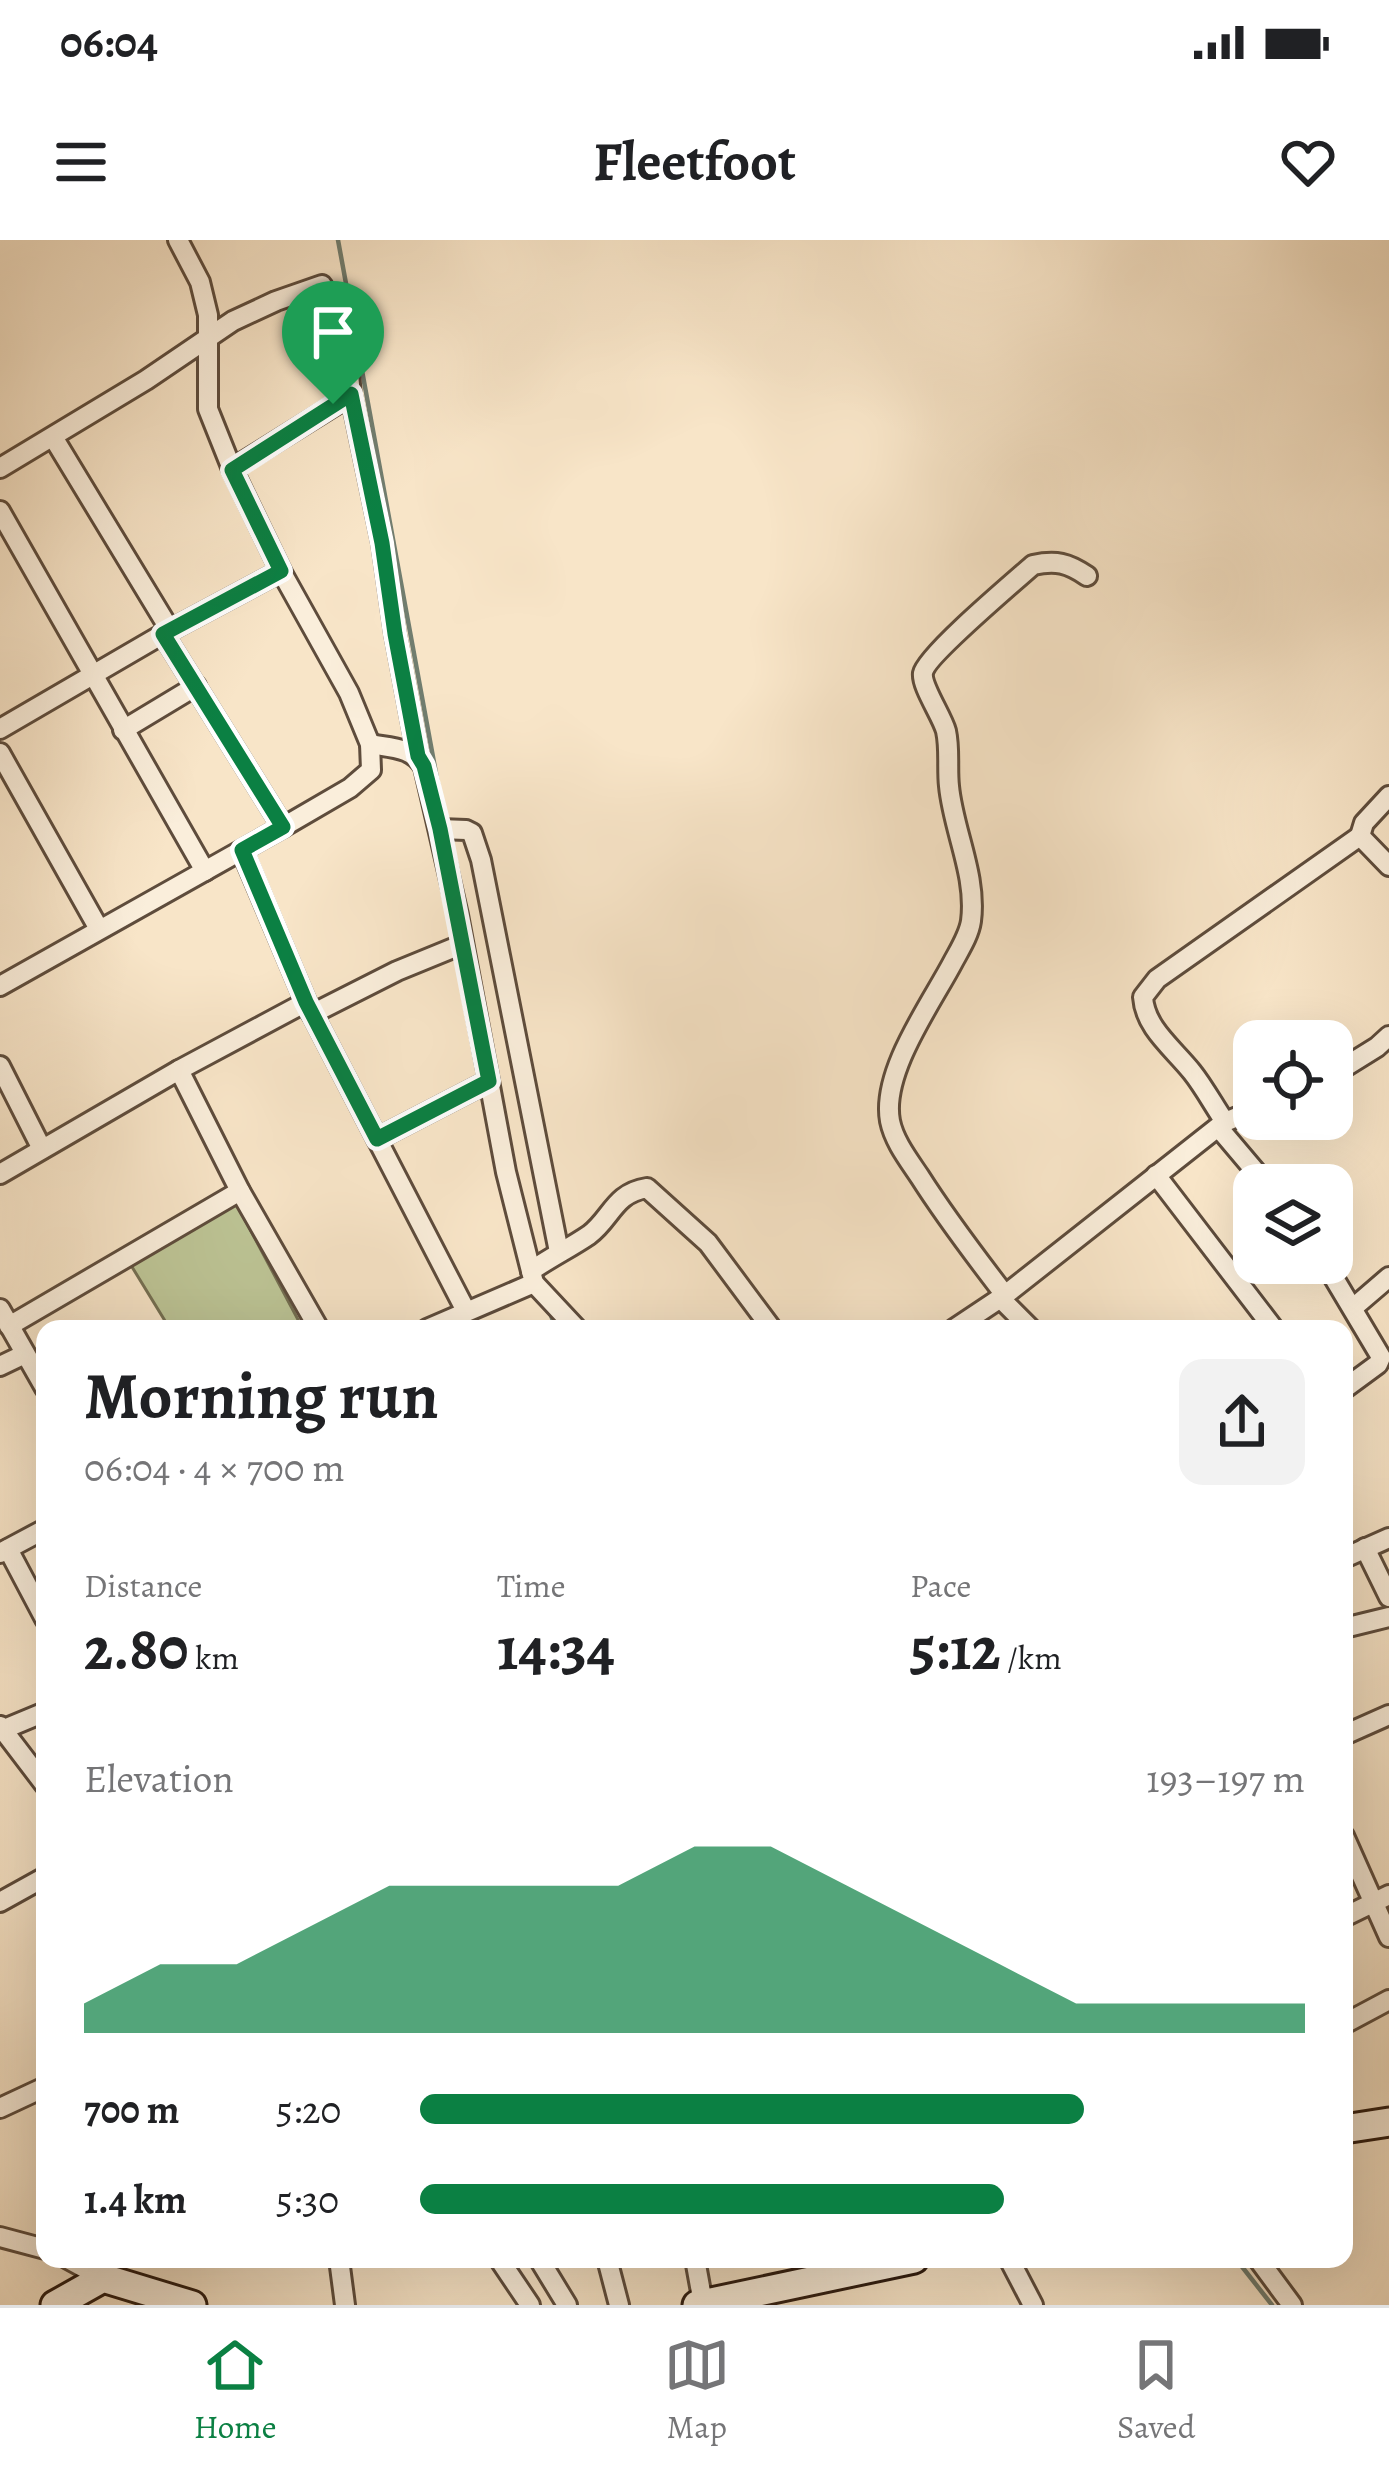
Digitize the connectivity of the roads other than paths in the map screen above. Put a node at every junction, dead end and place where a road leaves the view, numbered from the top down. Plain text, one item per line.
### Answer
1 (178, 240) edge
2 (208, 338) junction
3 (351, 394) junction
4 (53, 437) junction
5 (0, 468) edge
6 (232, 470) junction
7 (0, 511) edge
8 (281, 571) junction
9 (1087, 576) dead end
10 (166, 632) junction
11 (91, 675) junction
12 (196, 686) junction
13 (0, 728) edge
14 (123, 730) junction
15 (370, 744) junction
16 (0, 753) edge
17 (418, 756) junction
18 (1389, 796) edge
19 (283, 827) junction
20 (440, 829) junction
21 (1360, 836) junction
22 (242, 850) junction
23 (1389, 866) edge
24 (205, 871) junction
25 (99, 929) junction
26 (463, 944) junction
27 (0, 986) edge
28 (309, 1008) junction
29 (1389, 1036) edge
30 (1353, 1062) edge
31 (0, 1066) edge
32 (179, 1070) junction
33 (489, 1081) junction
34 (1233, 1120) edge
35 (1222, 1125) junction
36 (377, 1139) junction
37 (42, 1149) junction
38 (1251, 1164) edge
39 (0, 1174) edge
40 (1156, 1175) junction
41 (240, 1190) junction
42 (559, 1252) junction
43 (532, 1277) junction
44 (1389, 1277) edge
45 (1338, 1284) edge
46 (1003, 1297) junction
47 (1353, 1308) junction
48 (5, 1317) edge
49 (457, 1319) edge
50 (314, 1320) edge
51 (569, 1320) edge
52 (765, 1320) edge
53 (968, 1320) edge
54 (1022, 1320) edge
55 (1267, 1320) edge
56 (25, 1354) junction
57 (0, 1366) edge
58 (36, 1373) edge
59 (1353, 1382) edge
60 (36, 1534) edge
61 (1389, 1538) edge
62 (1365, 1549) junction
63 (4, 1551) edge
64 (1353, 1554) edge
65 (1389, 1598) edge
66 (36, 1604) edge
67 (1389, 1617) edge
68 (1353, 1626) edge
69 (1389, 1715) edge
70 (36, 1717) edge
71 (1353, 1731) edge
72 (3, 1735) edge
73 (36, 1774) edge
74 (1353, 1851) edge
75 (36, 1881) edge
76 (1381, 1899) edge
77 (0, 1902) edge
78 (1353, 1912) edge
79 (1389, 1937) edge
80 (1389, 2000) edge
81 (1353, 2019) edge
82 (36, 2091) edge
83 (0, 2108) edge
84 (1388, 2124) edge
85 (1353, 2128) edge
86 (0, 2236) edge
87 (36, 2246) edge
88 (85, 2268) edge
89 (340, 2268) edge
90 (506, 2268) edge
91 (544, 2268) edge
92 (610, 2268) edge
93 (696, 2268) edge
94 (869, 2268) edge
95 (1014, 2268) edge
96 (1265, 2268) edge
97 (103, 2278) junction
98 (700, 2304) edge
99 (55, 2305) edge
100 (192, 2305) edge
101 (345, 2305) edge
102 (530, 2305) edge
103 (567, 2305) edge
104 (620, 2305) edge
105 (1033, 2305) edge
106 (1292, 2305) edge

1 - 2 street
2 - 3 street
2 - 4 street
2 - 6 street
3 - 6 street
3 - 17 street
4 - 5 street
4 - 10 street
6 - 8 street
7 - 11 street
8 - 10 street
8 - 15 street
9 - 46 street
10 - 11 street
10 - 12 street
11 - 13 street
11 - 14 street
12 - 14 street
12 - 19 street
14 - 24 street
15 - 17 street
15 - 19 street
16 - 25 street
17 - 20 street
18 - 21 street
19 - 22 street
20 - 26 street
20 - 42 street
21 - 23 street
21 - 35 street
22 - 24 street
22 - 28 street
24 - 25 street
25 - 27 street
26 - 28 street
26 - 33 street
28 - 32 street
28 - 36 street
29 - 30 street
31 - 37 street
32 - 37 street
32 - 41 street
33 - 36 street
33 - 43 street
34 - 35 street
35 - 38 street
35 - 40 street
36 - 49 street
37 - 39 street
40 - 46 street
40 - 55 street
41 - 48 street
41 - 50 street
42 - 43 street
42 - 52 street
43 - 49 street
43 - 51 street
44 - 47 street
45 - 47 street
46 - 53 street
46 - 54 street
47 - 59 street
48 - 56 street
56 - 57 street
56 - 58 street
60 - 63 street
61 - 62 street
62 - 64 street
62 - 65 street
63 - 66 street
67 - 68 street
69 - 71 street
70 - 72 street
72 - 73 street
74 - 76 street
75 - 77 street
76 - 78 street
76 - 79 street
80 - 81 street
82 - 83 street
84 - 85 street
86 - 87 street
88 - 97 street
89 - 101 street
90 - 102 street
91 - 103 street
92 - 104 street
93 - 98 street
94 - 98 street
95 - 105 street
96 - 106 street
97 - 99 street
97 - 100 street

